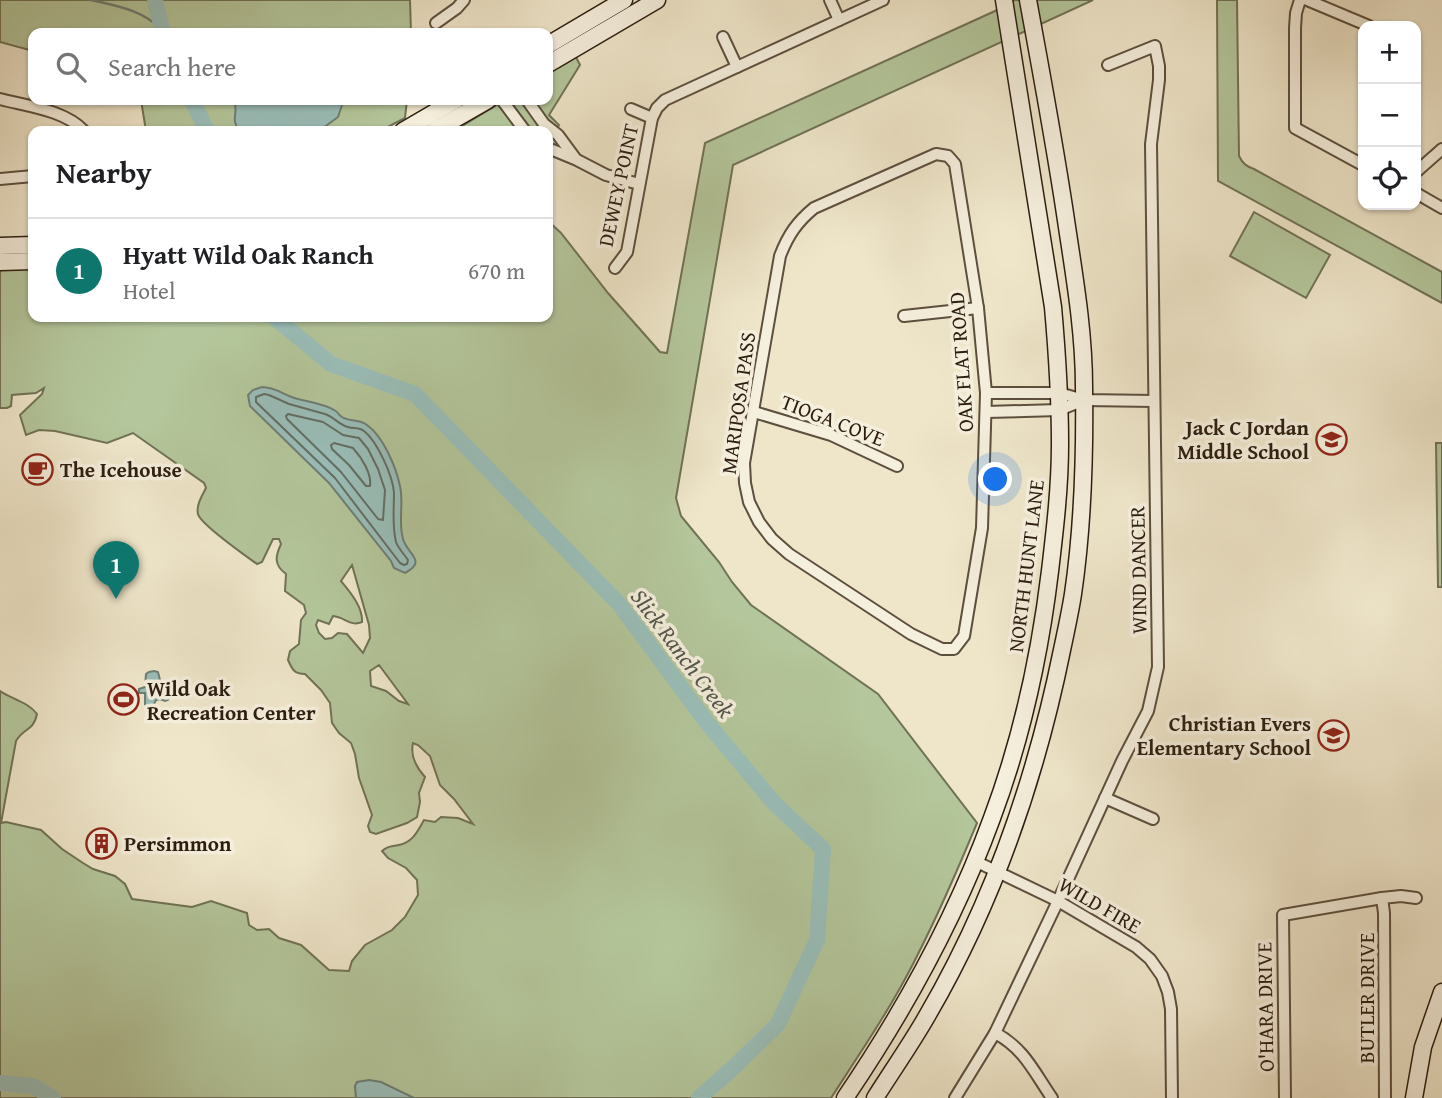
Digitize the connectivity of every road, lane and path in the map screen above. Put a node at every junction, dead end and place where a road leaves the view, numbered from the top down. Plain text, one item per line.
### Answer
1 (464, 0) edge
2 (624, 0) edge
3 (657, 0) edge
4 (830, 0) edge
5 (883, 0) edge
6 (1004, 0) edge
7 (1028, 0) edge
8 (1300, 0) edge
9 (1307, 0) edge
10 (839, 20) junction
11 (1358, 21) edge
12 (436, 23) dead end
13 (723, 37) dead end
14 (553, 43) edge
15 (553, 61) edge
16 (1108, 65) dead end
17 (737, 67) junction
18 (0, 99) edge
19 (447, 105) edge
20 (479, 105) edge
21 (506, 105) edge
22 (530, 105) edge
23 (631, 109) dead end
24 (652, 118) junction
25 (80, 126) edge
26 (412, 126) edge
27 (443, 126) edge
28 (521, 126) edge
29 (540, 126) edge
30 (553, 133) edge
31 (1442, 149) edge
32 (553, 150) edge
33 (948, 156) joint
34 (577, 160) junction
35 (1358, 162) edge
36 (1057, 163) junction
37 (1032, 168) junction
38 (1421, 168) edge
39 (28, 176) edge
40 (0, 179) edge
41 (639, 184) junction
42 (1421, 196) edge
43 (1442, 208) edge
44 (28, 244) edge
45 (0, 246) edge
46 (28, 261) edge
47 (0, 262) edge
48 (615, 268) dead end
49 (978, 308) junction
50 (904, 316) dead end
51 (986, 393) junction
52 (1016, 393) junction
53 (1059, 393) junction
54 (1084, 400) junction
55 (1154, 401) junction
56 (1059, 410) junction
57 (1016, 411) junction
58 (754, 412) junction
59 (986, 412) junction
60 (897, 467) dead end
61 (954, 649) joint
62 (1105, 798) junction
63 (1153, 819) dead end
64 (975, 861) junction
65 (998, 872) junction
66 (1382, 898) junction
67 (1416, 898) dead end
68 (1058, 901) junction
69 (1442, 992) edge
70 (995, 1033) junction
71 (858, 1078) junction
72 (876, 1095) edge
73 (845, 1098) edge
74 (955, 1098) edge
75 (1052, 1098) edge
76 (1172, 1098) edge
77 (1285, 1098) edge
78 (1385, 1098) edge
79 (1414, 1098) edge

1 - 12 street
2 - 14 main road
3 - 15 main road
4 - 10 street
5 - 10 street, DEWEY POINT
6 - 37 main road, NORTH HUNT LANE
7 - 36 main road
8 - 35 street
9 - 11 street
10 - 17 street, DEWEY POINT
13 - 17 street
16 - 55 street, WIND DANCER
17 - 24 street, DEWEY POINT
18 - 25 street
19 - 26 main road
20 - 27 main road
21 - 28 street
22 - 29 street
23 - 24 street
24 - 41 street, DEWEY POINT
30 - 34 street
31 - 38 street
32 - 34 street
33 - 49 street, OAK FLAT ROAD
33 - 58 street, MARIPOSA PASS
34 - 41 street
36 - 37 main road
36 - 54 main road
37 - 53 main road, NORTH HUNT LANE
39 - 40 street
41 - 48 street, DEWEY POINT
42 - 43 street
44 - 45 main road
46 - 47 main road
49 - 50 street
49 - 51 street, OAK FLAT ROAD
51 - 52 street
51 - 59 street, OAK FLAT ROAD
52 - 53 street
52 - 57 street
53 - 54 street
53 - 56 main road, NORTH HUNT LANE
54 - 55 street
54 - 56 street
54 - 65 main road
55 - 62 street, WIND DANCER
56 - 57 street
56 - 64 main road, NORTH HUNT LANE
57 - 59 street
58 - 60 street, TIOGA COVE
58 - 61 street, MARIPOSA PASS
59 - 61 street, OAK FLAT ROAD
62 - 63 street
62 - 68 street, WIND DANCER
64 - 65 street, WILD FIRE
64 - 71 main road, NORTH HUNT LANE
65 - 68 street, WILD FIRE
65 - 72 main road
66 - 67 street
66 - 77 street, O'HARA DRIVE
66 - 78 street, BUTLER DRIVE
68 - 70 street, WIND DANCER
68 - 76 street, WILD FIRE
69 - 79 main road
70 - 74 street, WIND DANCER
70 - 75 street
71 - 72 main road
71 - 73 main road, NORTH HUNT LANE

